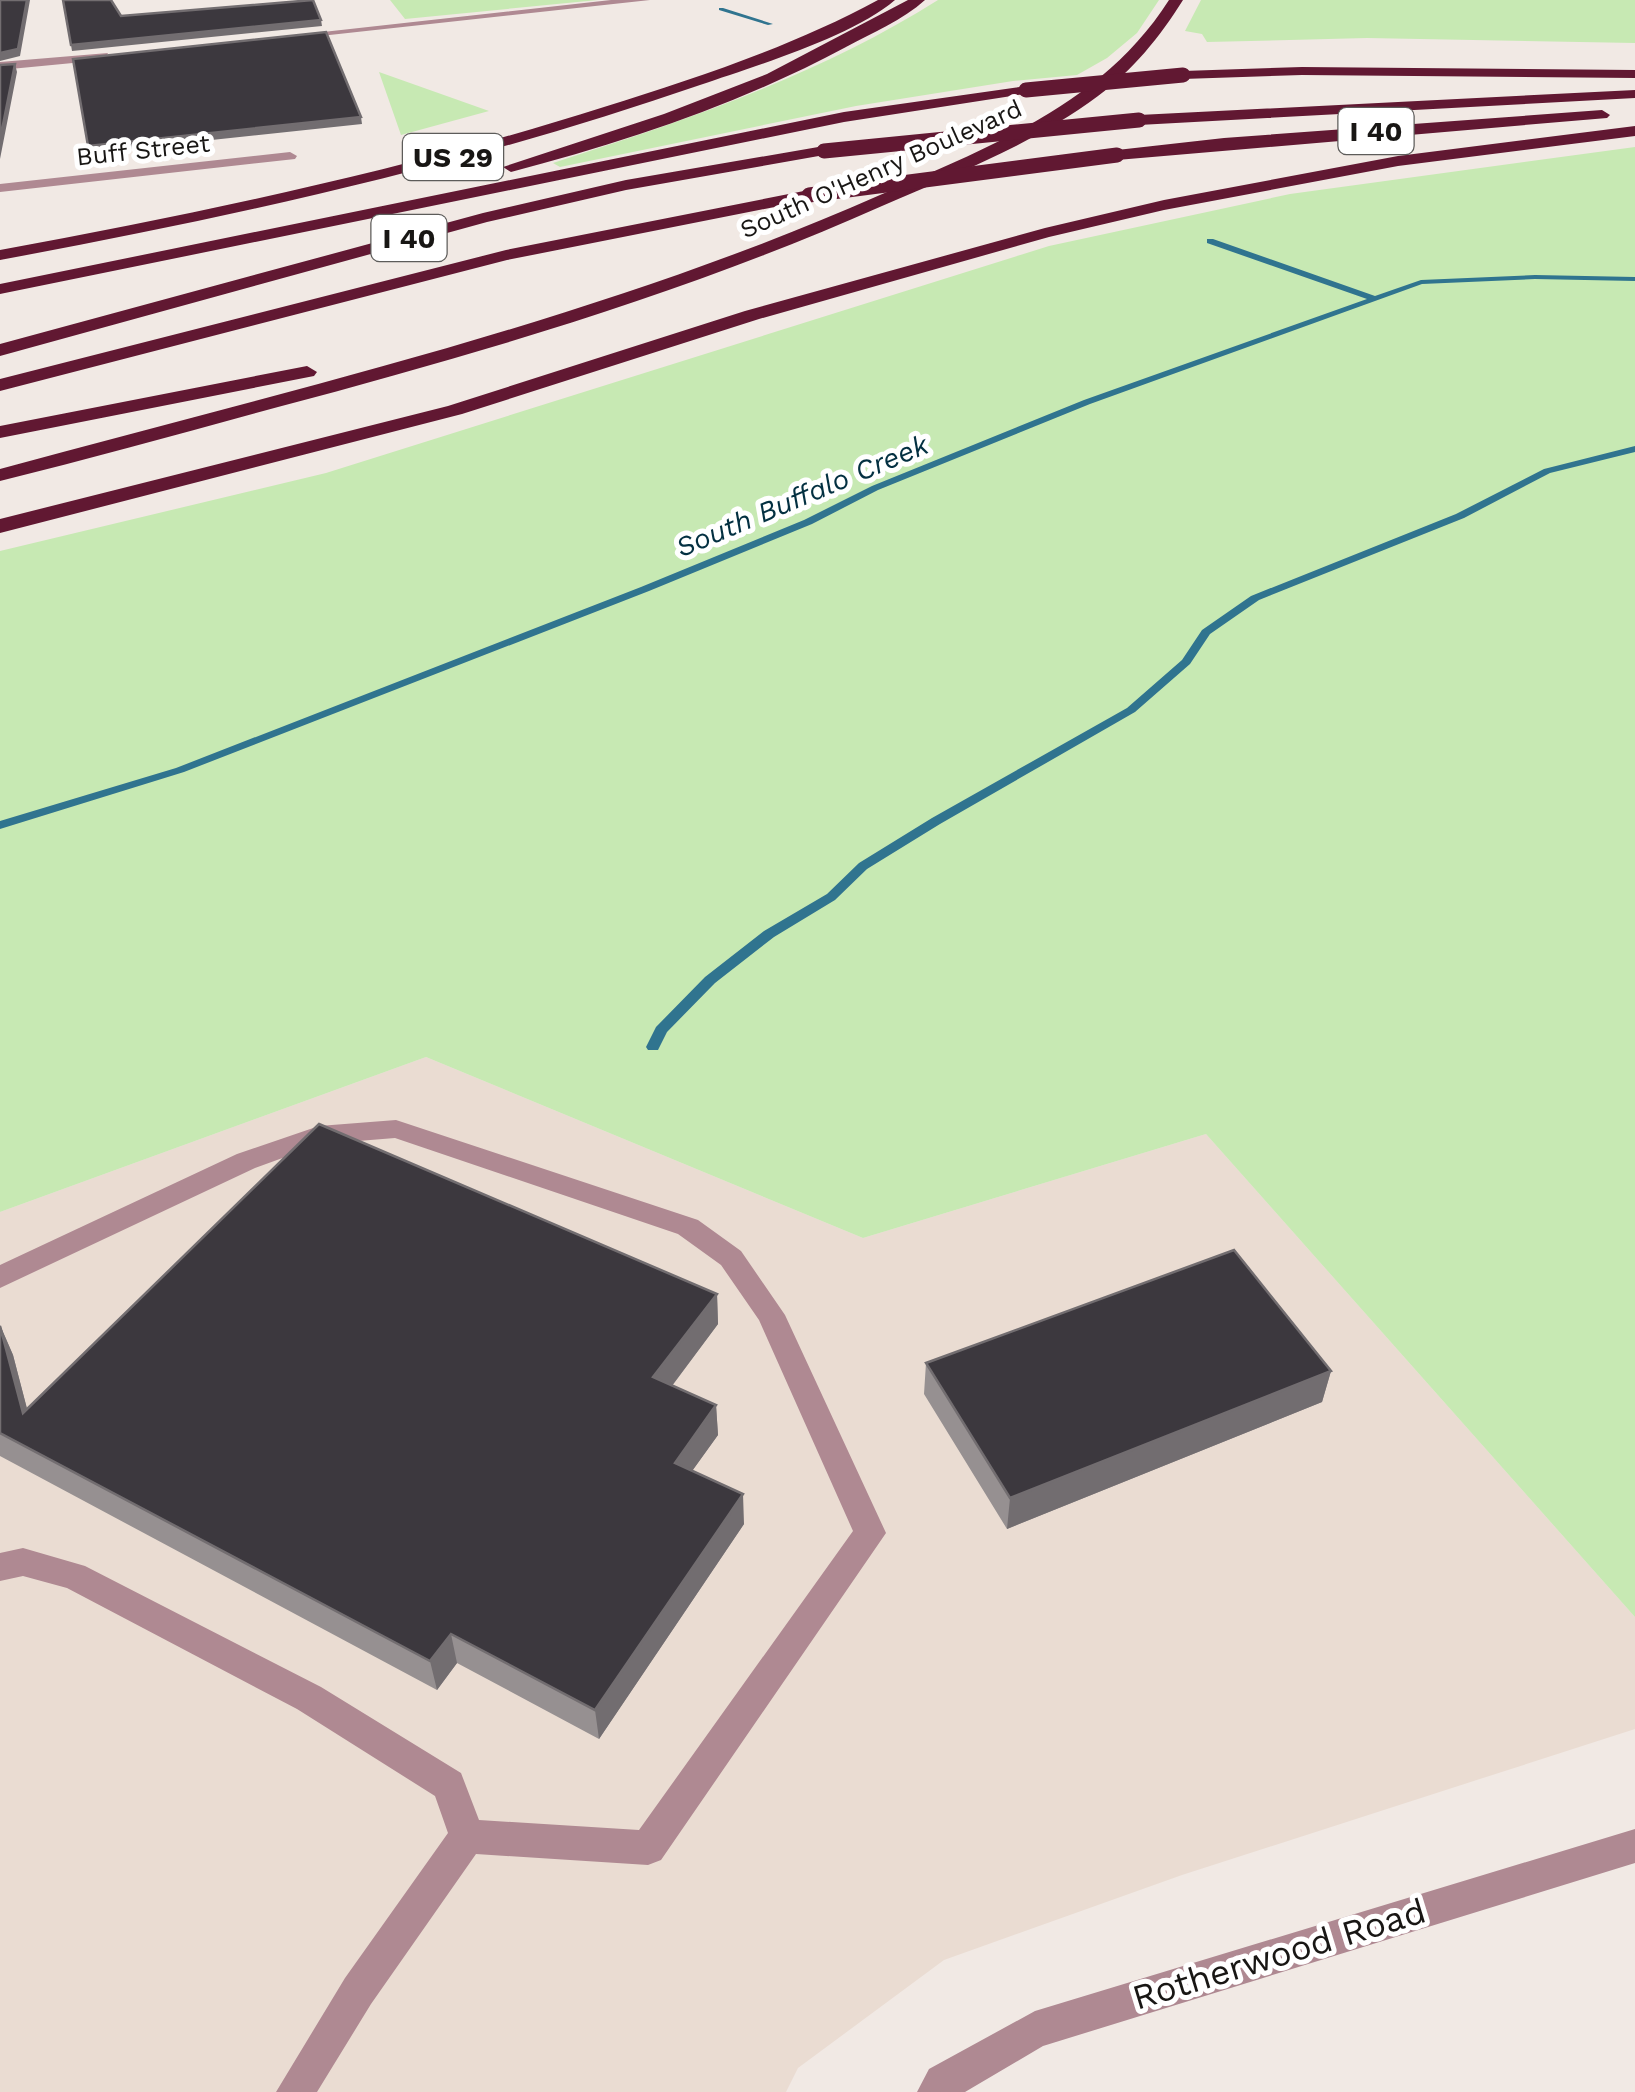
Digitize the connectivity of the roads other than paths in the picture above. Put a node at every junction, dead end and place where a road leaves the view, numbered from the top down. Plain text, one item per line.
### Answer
1 (644, 0) edge
2 (888, 0) edge
3 (918, 0) edge
4 (1176, 0) edge
5 (273, 38) edge
6 (117, 54) edge
7 (0, 66) edge
8 (1635, 74) edge
9 (1635, 94) edge
10 (1616, 114) dead end
11 (1635, 132) edge
12 (290, 156) dead end
13 (0, 188) edge
14 (0, 255) edge
15 (96, 269) junction
16 (0, 290) edge
17 (564, 318) junction
18 (0, 350) edge
19 (0, 385) edge
20 (0, 432) edge
21 (0, 475) edge
22 (0, 526) edge
23 (0, 1276) edge
24 (0, 1567) edge
25 (467, 1836) junction
26 (1635, 1846) edge
27 (295, 2092) edge
28 (936, 2092) edge

1 - 5 street
2 - 14 highway, US 29
3 - 15 highway
4 - 17 highway, South O'Henry Boulevard
6 - 7 street
8 - 15 highway, bridge
9 - 18 highway, I 40, bridge
10 - 19 highway, I 40, bridge
11 - 22 highway
12 - 13 street, Buff Street
15 - 16 highway
17 - 20 highway
17 - 21 highway
23 - 25 street
24 - 25 street
25 - 27 street
26 - 28 street, Rotherwood Road

